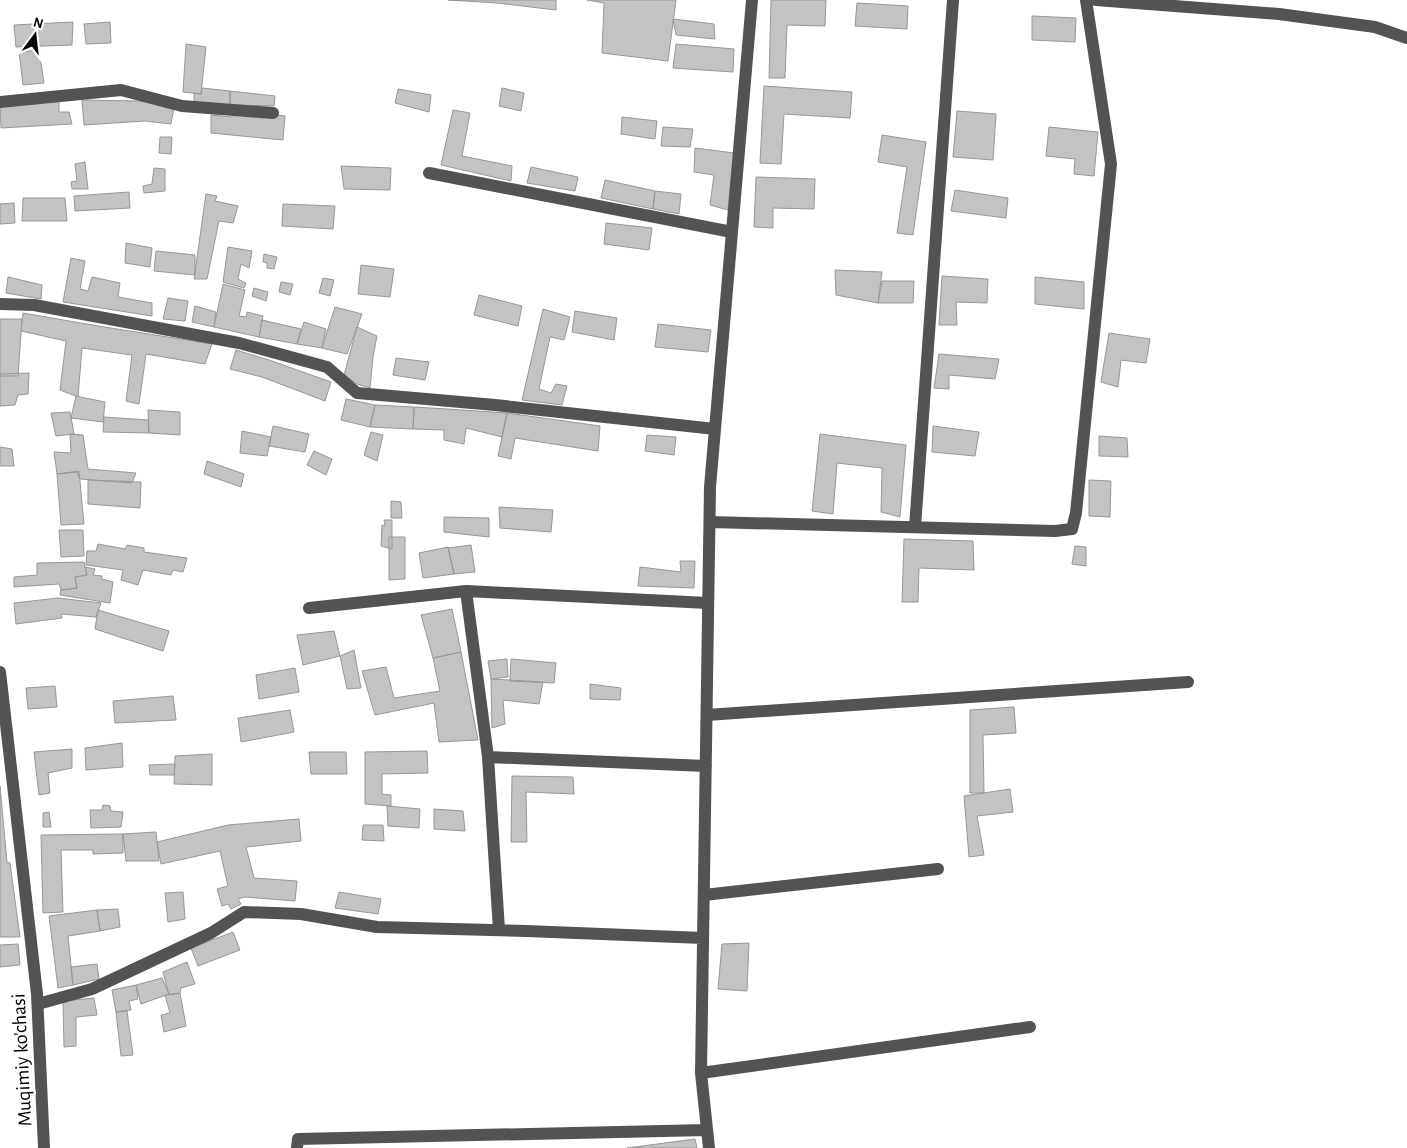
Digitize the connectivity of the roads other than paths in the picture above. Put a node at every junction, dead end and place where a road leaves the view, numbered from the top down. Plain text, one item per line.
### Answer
1 (752, 0) edge
2 (953, 0) edge
3 (1086, 0) edge
4 (1096, 0) edge
5 (1407, 38) edge
6 (0, 102) edge
7 (273, 113) dead end
8 (429, 173) dead end
9 (732, 232) junction
10 (0, 304) edge
11 (715, 429) junction
12 (710, 522) junction
13 (915, 527) junction
14 (466, 591) junction
15 (708, 603) junction
16 (309, 608) dead end
17 (0, 672) edge
18 (1188, 682) dead end
19 (706, 715) junction
20 (488, 757) junction
21 (706, 766) junction
22 (938, 869) dead end
23 (704, 896) junction
24 (499, 930) junction
25 (703, 938) junction
26 (38, 1004) junction
27 (1030, 1027) dead end
28 (701, 1073) junction
29 (707, 1130) junction
30 (44, 1148) edge
31 (297, 1148) edge
32 (709, 1148) edge

1 - 9 street
2 - 13 street
3 - 13 street
4 - 5 street
6 - 7 street
8 - 9 street
9 - 11 street
10 - 11 street
11 - 12 street
12 - 13 street
12 - 15 street
14 - 15 street
14 - 16 street
14 - 20 street
15 - 19 street
17 - 26 street, Muqimiy ko'chasi
18 - 19 street
19 - 21 street
20 - 21 street
20 - 24 street
21 - 23 street
22 - 23 street
23 - 25 street
24 - 25 street
24 - 26 street
25 - 28 street
26 - 30 street, Muqimiy ko'chasi
27 - 28 street
28 - 29 street
29 - 31 street
29 - 32 street

